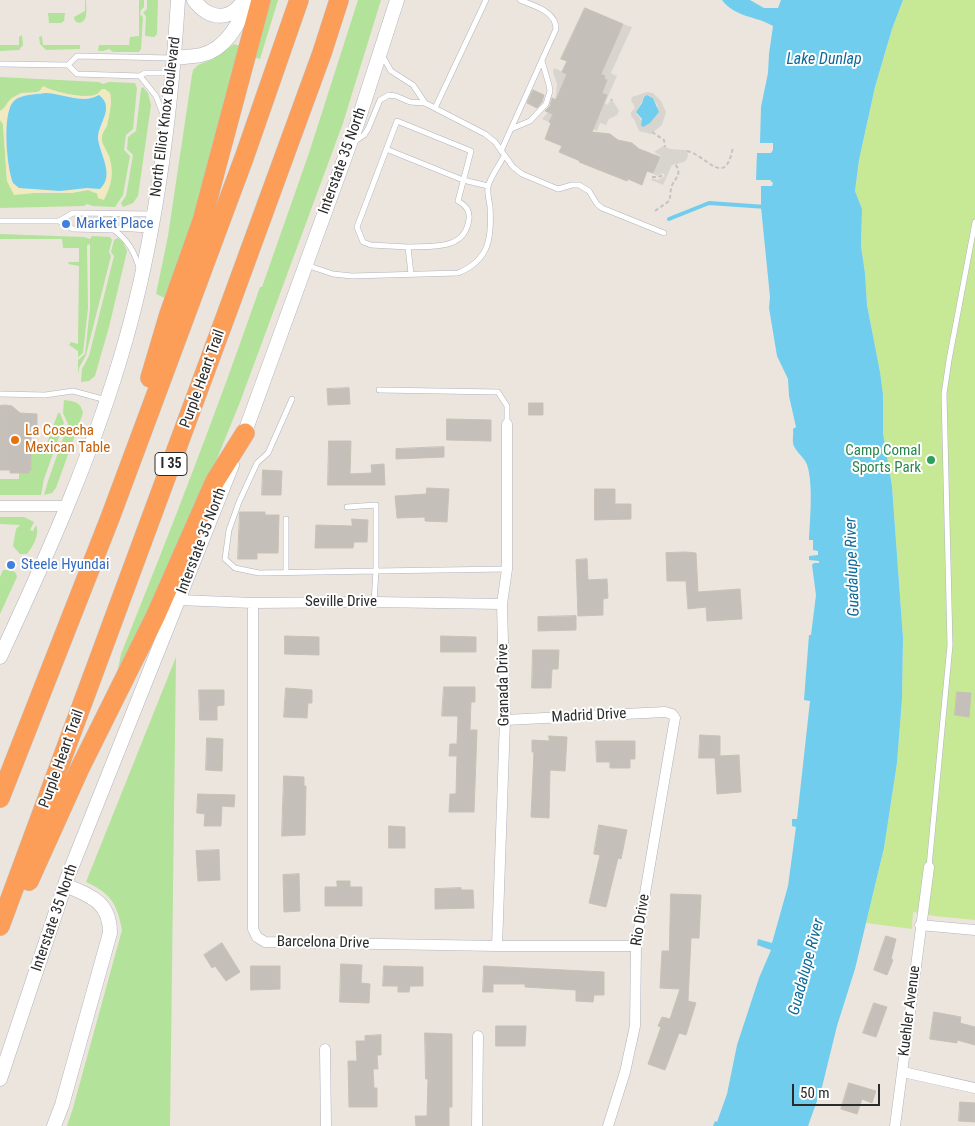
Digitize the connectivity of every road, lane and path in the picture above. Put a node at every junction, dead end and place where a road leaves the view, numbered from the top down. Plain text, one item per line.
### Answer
1 (178, 0) edge
2 (194, 0) edge
3 (244, 0) edge
4 (248, 0) edge
5 (261, 0) edge
6 (299, 0) edge
7 (339, 0) edge
8 (397, 0) edge
9 (486, 0) edge
10 (520, 0) edge
11 (382, 52) junction
12 (173, 58) junction
13 (542, 61) junction
14 (0, 64) edge
15 (68, 65) junction
16 (172, 74) junction
17 (140, 76) junction
18 (425, 104) junction
19 (435, 108) junction
20 (166, 129) junction
21 (511, 130) junction
22 (652, 132) dead end
23 (350, 143) junction
24 (665, 147) dead end
25 (733, 147) dead end
26 (386, 149) junction
27 (687, 151) dead end
28 (503, 153) junction
29 (675, 164) dead end
30 (664, 175) dead end
31 (652, 177) dead end
32 (463, 180) junction
33 (488, 186) junction
34 (655, 211) dead end
35 (153, 214) junction
36 (0, 221) edge
37 (59, 221) junction
38 (975, 222) edge
39 (114, 230) junction
40 (150, 230) junction
41 (664, 233) dead end
42 (408, 247) junction
43 (306, 265) junction
44 (411, 274) junction
45 (142, 276) junction
46 (379, 390) dead end
47 (0, 394) edge
48 (292, 399) dead end
49 (107, 400) junction
50 (507, 424) joint
51 (245, 433) junction
52 (0, 506) edge
53 (67, 506) junction
54 (347, 507) dead end
55 (110, 518) junction
56 (286, 519) dead end
57 (506, 569) junction
58 (376, 571) junction
59 (286, 572) junction
60 (179, 600) junction
61 (374, 602) junction
62 (253, 603) junction
63 (502, 604) junction
64 (0, 658) edge
65 (672, 714) joint
66 (505, 720) junction
67 (1, 791) edge
68 (929, 867) joint
69 (65, 885) junction
70 (920, 925) junction
71 (0, 926) edge
72 (975, 930) edge
73 (0, 940) edge
74 (497, 946) junction
75 (636, 946) junction
76 (478, 1036) dead end
77 (325, 1049) dead end
78 (903, 1072) junction
79 (0, 1079) edge
80 (975, 1088) edge
81 (54, 1126) edge
82 (326, 1126) edge
83 (477, 1126) edge
84 (608, 1126) edge
85 (895, 1126) edge

1 - 12 main road, North Elliot Knox Boulevard
2 - 3 main road
4 - 12 main road
5 - 55 highway
6 - 55 highway, I 35
7 - 71 highway, Purple Heart Trail / I 35
8 - 11 main road, Interstate 35 North
9 - 19 lane
10 - 13 lane
11 - 18 lane
11 - 23 main road, Interstate 35 North
12 - 15 lane
12 - 16 main road, North Elliot Knox Boulevard
13 - 21 lane
13 - 21 lane
14 - 15 lane
15 - 17 lane
16 - 17 lane
16 - 20 main road, North Elliot Knox Boulevard
17 - 20 lane
18 - 19 lane
18 - 23 lane
19 - 28 lane
20 - 35 main road, North Elliot Knox Boulevard
21 - 28 lane
22 - 24 path
23 - 43 main road, Interstate 35 North
25 - 27 path
26 - 32 lane
26 - 32 lane
26 - 42 lane
28 - 33 lane
28 - 41 lane
29 - 34 path
30 - 31 path
32 - 33 lane
32 - 42 lane
33 - 44 lane
35 - 37 lane
35 - 40 main road, North Elliot Knox Boulevard
36 - 37 lane
37 - 39 lane
38 - 68 lane
39 - 40 lane
39 - 45 lane
40 - 45 main road, North Elliot Knox Boulevard
42 - 44 lane
43 - 44 lane
43 - 51 main road, Interstate 35 North
45 - 49 main road, North Elliot Knox Boulevard
46 - 50 lane
47 - 49 lane
48 - 59 lane
49 - 53 main road, North Elliot Knox Boulevard
50 - 57 street, Granada Drive
51 - 60 main road, Interstate 35 North
51 - 73 highway
52 - 53 street
53 - 64 main road, North Elliot Knox Boulevard
54 - 58 lane
55 - 67 highway, I 35
56 - 59 lane
57 - 58 lane
57 - 63 street, Granada Drive
58 - 59 lane
58 - 61 lane
60 - 62 street, Seville Drive
60 - 69 main road, Interstate 35 North
61 - 62 street, Seville Drive
61 - 63 street, Seville Drive
62 - 74 street, Barcelona Drive
63 - 66 street, Granada Drive
65 - 66 street, Madrid Drive
65 - 75 street, Rio Drive
66 - 74 street, Granada Drive
68 - 70 street, Kuehler Avenue
69 - 79 main road, Interstate 35 North
69 - 81 main road
70 - 72 street
70 - 78 street, Kuehler Avenue
74 - 75 street, Barcelona Drive
75 - 84 street, Rio Drive
76 - 83 street
77 - 82 street
78 - 80 street
78 - 85 street, Kuehler Avenue

